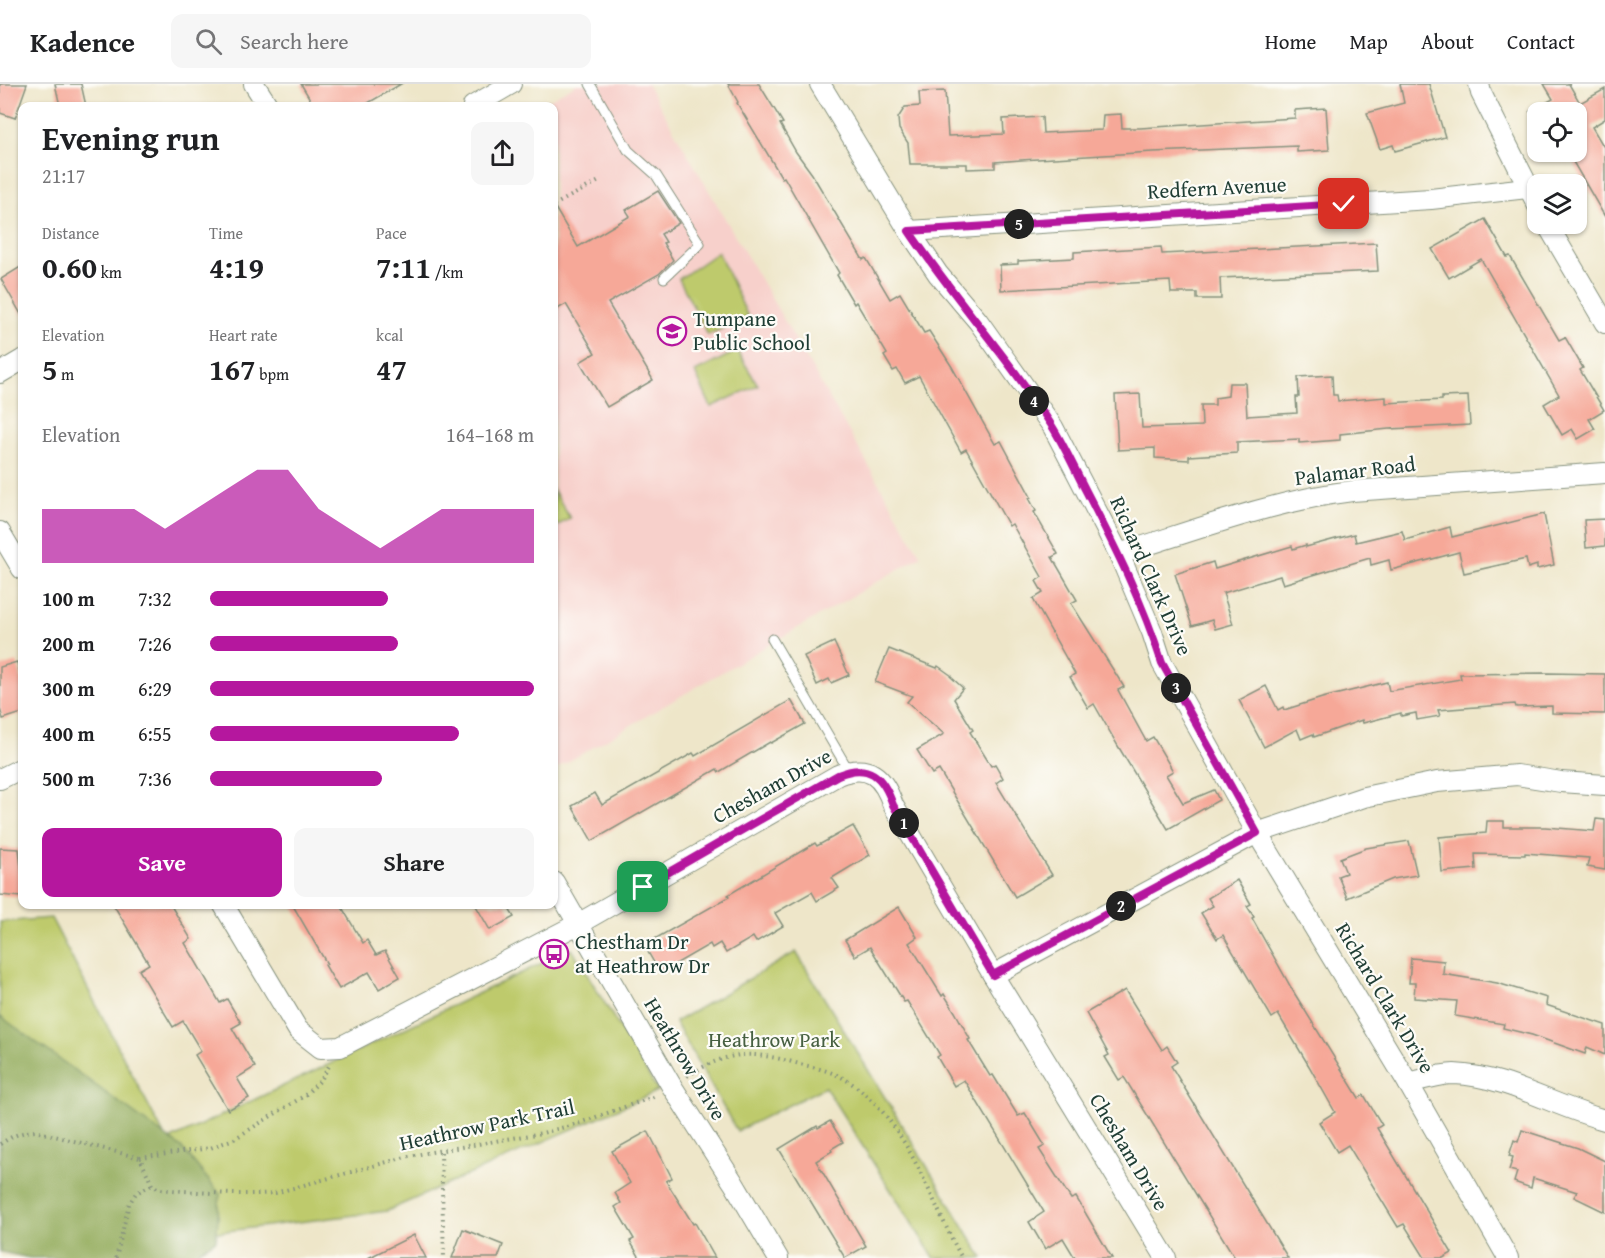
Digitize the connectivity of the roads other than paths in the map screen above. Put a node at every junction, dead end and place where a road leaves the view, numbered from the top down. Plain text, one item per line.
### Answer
1 (254, 84) edge
2 (511, 84) edge
3 (590, 84) edge
4 (819, 84) edge
5 (1479, 84) edge
6 (265, 102) edge
7 (480, 102) edge
8 (1527, 188) joint
9 (909, 231) junction
10 (1553, 234) edge
11 (664, 278) dead end
12 (1605, 323) edge
13 (18, 362) edge
14 (0, 373) edge
15 (1605, 473) edge
16 (0, 532) edge
17 (1119, 554) junction
18 (18, 562) edge
19 (772, 639) dead end
20 (18, 770) edge
21 (849, 771) junction
22 (0, 778) edge
23 (1605, 785) edge
24 (1257, 833) junction
25 (558, 889) edge
26 (226, 909) edge
27 (578, 924) junction
28 (993, 975) junction
29 (1408, 1083) junction
30 (1605, 1120) edge
31 (778, 1258) edge
32 (1166, 1258) edge
33 (1508, 1258) edge

1 - 6 street
2 - 7 street
3 - 11 lane
4 - 9 street, Richard Clark Drive
5 - 8 street
8 - 9 street, Redfern Avenue
9 - 17 street, Richard Clark Drive
10 - 12 street
13 - 14 street
15 - 17 street, Palamar Road
16 - 18 street
17 - 24 street, Richard Clark Drive
19 - 21 lane
20 - 22 street
21 - 27 street, Chesham Drive
21 - 28 street, Chesham Drive
23 - 24 street
24 - 28 street
24 - 29 street, Richard Clark Drive
25 - 27 street, Heathrow Drive
26 - 27 street, Chesham Drive
27 - 31 street, Heathrow Drive
28 - 32 street, Chesham Drive
29 - 30 street
29 - 33 street, Richard Clark Drive

